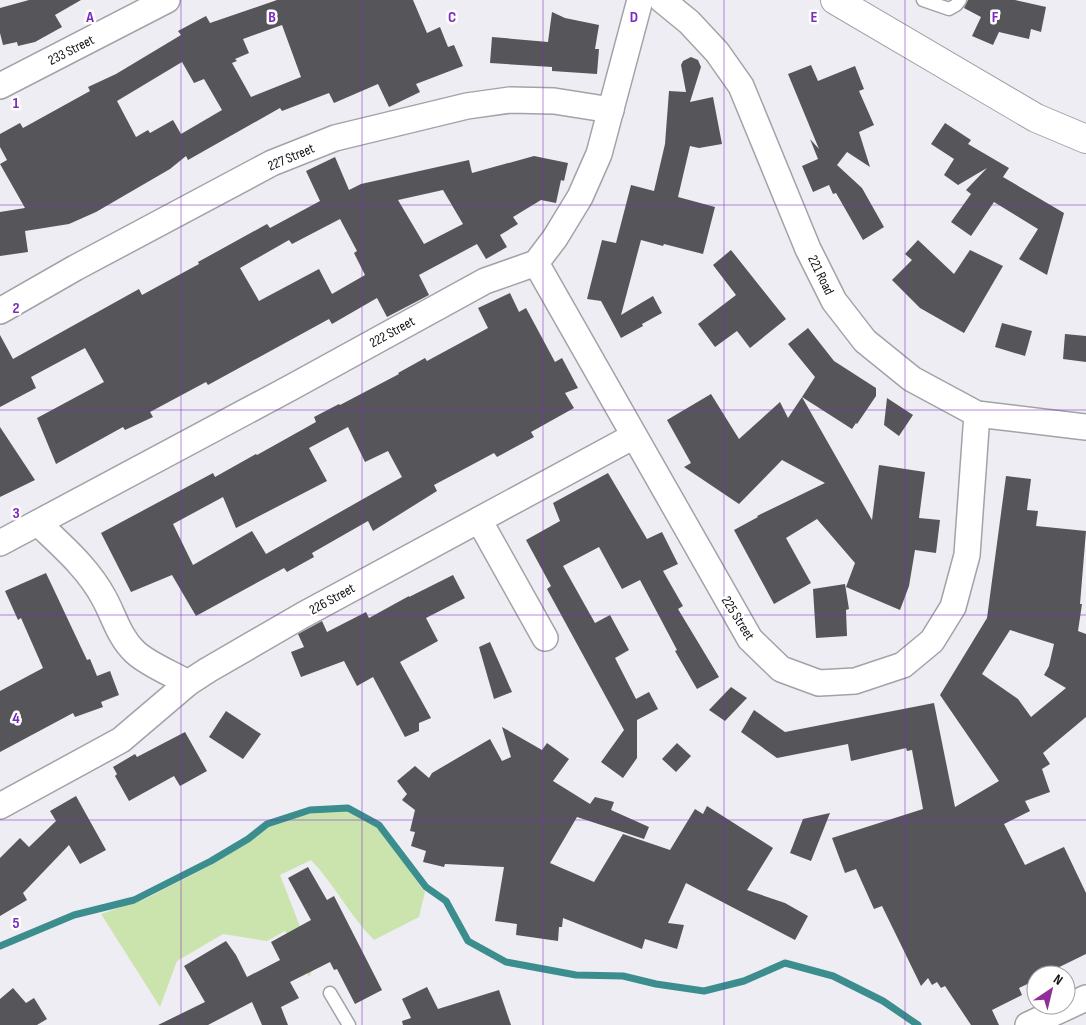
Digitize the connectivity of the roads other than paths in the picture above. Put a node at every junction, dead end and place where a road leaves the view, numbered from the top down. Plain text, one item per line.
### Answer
1 (167, 0) edge
2 (640, 0) edge
3 (662, 0) edge
4 (835, 0) edge
5 (923, 0) edge
6 (960, 0) edge
7 (0, 86) edge
8 (611, 110) junction
9 (1086, 139) edge
10 (536, 263) junction
11 (0, 311) edge
12 (977, 414) junction
13 (1086, 427) edge
14 (634, 436) junction
15 (479, 520) junction
16 (38, 523) junction
17 (0, 543) edge
18 (545, 638) dead end
19 (188, 683) junction
20 (0, 806) edge
21 (330, 993) dead end
22 (1086, 998) edge
23 (349, 1025) edge
24 (1028, 1025) edge

1 - 7 street, 233 Street
2 - 8 street
3 - 12 street, 221 Road
4 - 9 street
5 - 6 lane
8 - 10 street
8 - 11 street, 227 Street
10 - 14 street, 225 Street
10 - 16 street, 222 Street
12 - 13 street, 221 Road
12 - 14 street, 225 Street
14 - 15 street, 226 Street
15 - 18 street
15 - 19 street, 226 Street
16 - 17 street, 222 Street
16 - 19 street
19 - 20 street, 226 Street
21 - 23 lane
22 - 24 street

